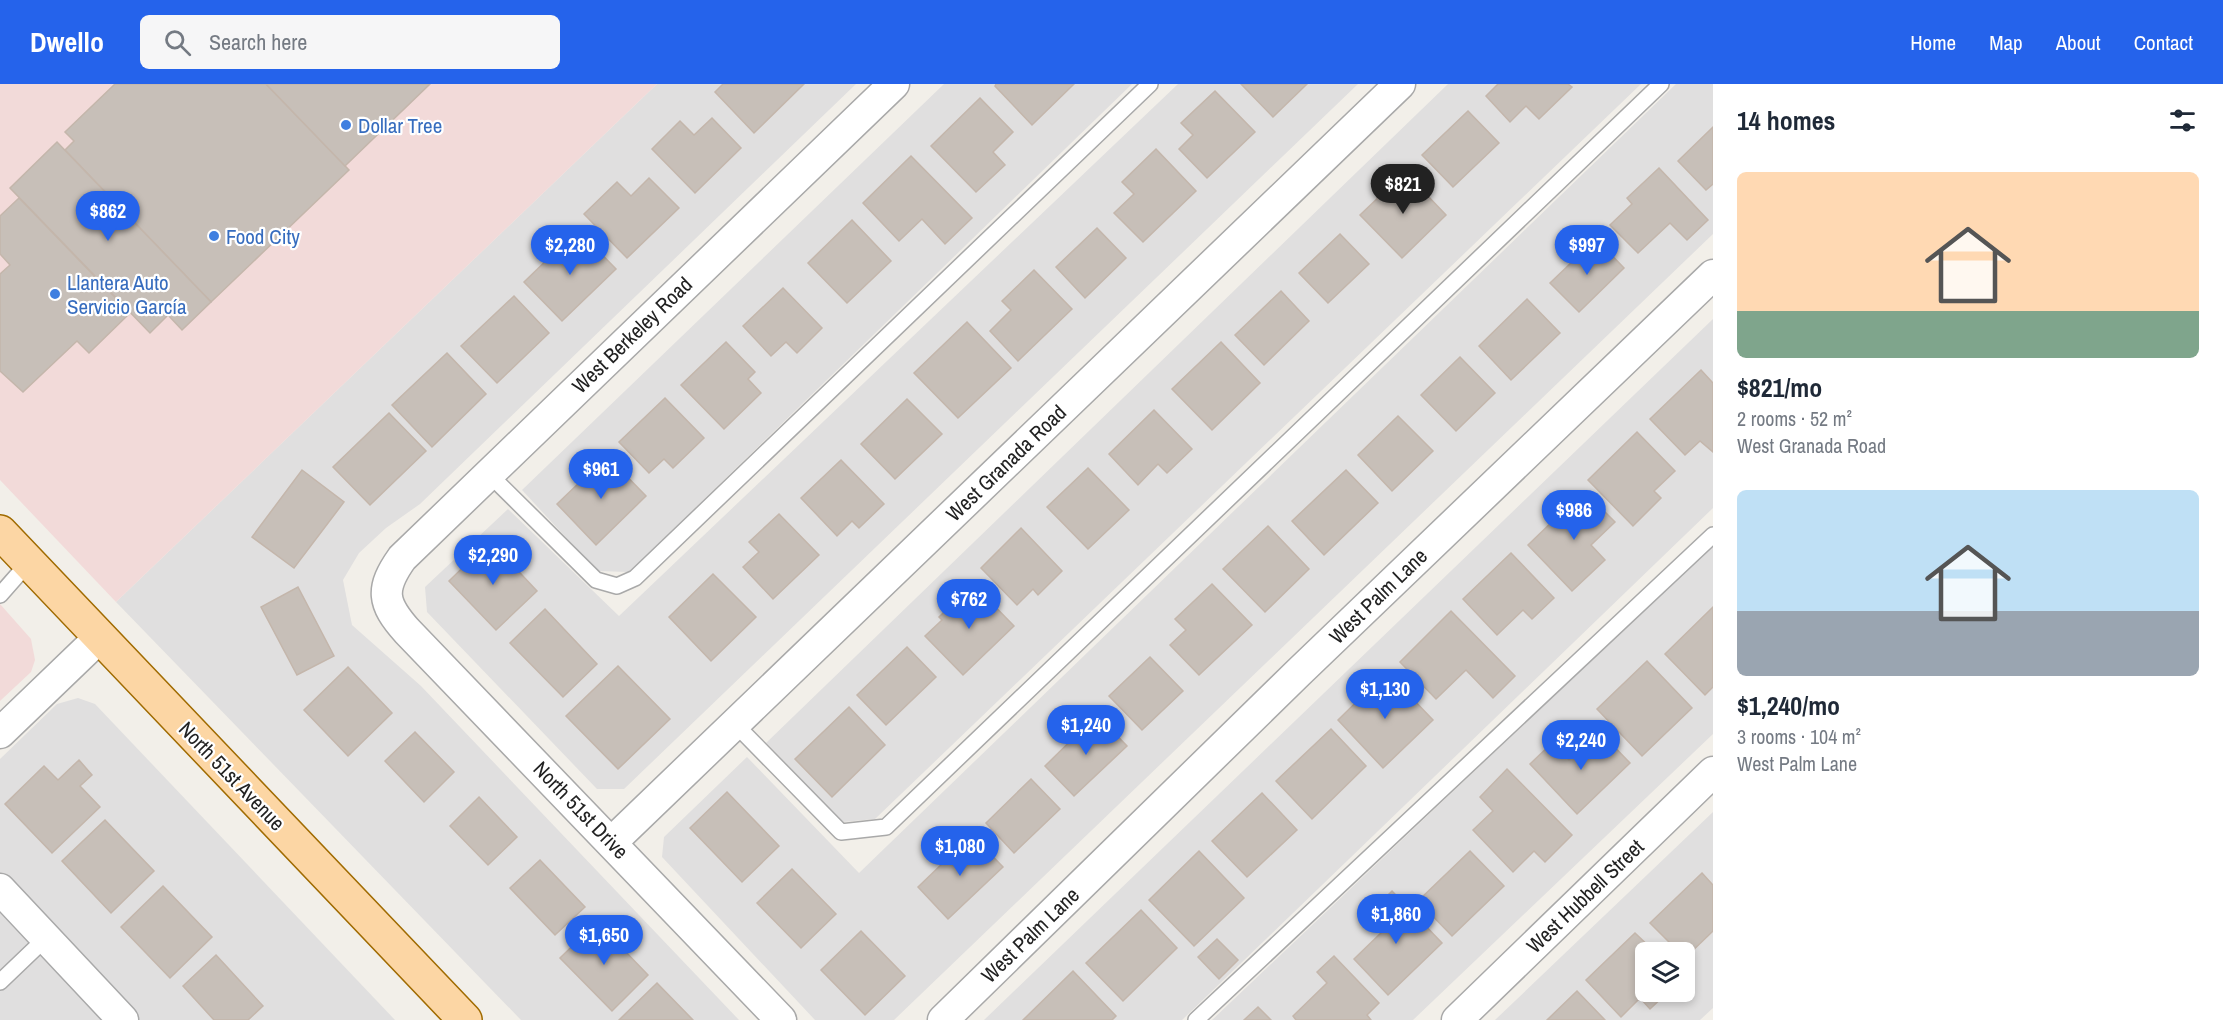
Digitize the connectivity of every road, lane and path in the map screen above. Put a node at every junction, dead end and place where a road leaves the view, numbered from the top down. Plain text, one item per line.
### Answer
1 (894, 84) edge
2 (1150, 84) edge
3 (1400, 84) edge
4 (1661, 84) edge
5 (1713, 275) edge
6 (488, 473) junction
7 (0, 532) edge
8 (1713, 535) edge
9 (29, 562) junction
10 (0, 595) edge
11 (386, 597) joint
12 (100, 637) junction
13 (735, 724) junction
14 (0, 734) edge
15 (1713, 772) edge
16 (612, 842) junction
17 (0, 889) edge
18 (46, 938) junction
19 (0, 982) edge
20 (123, 1020) edge
21 (465, 1020) edge
22 (782, 1020) edge
23 (943, 1020) edge
24 (1196, 1020) edge
25 (1457, 1020) edge

1 - 6 street, West Berkeley Road
2 - 6 lane
3 - 13 street, West Granada Road
4 - 13 lane
5 - 23 street, West Palm Lane
6 - 11 street, West Berkeley Road
7 - 9 main road, North 51st Avenue
8 - 24 lane
9 - 10 lane
9 - 12 main road, North 51st Avenue
11 - 16 street, North 51st Drive
12 - 14 street
12 - 21 main road, North 51st Avenue
13 - 16 street, West Granada Road
15 - 25 street, West Hubbell Street
16 - 22 street, North 51st Drive
17 - 18 street
18 - 19 lane
18 - 20 street

